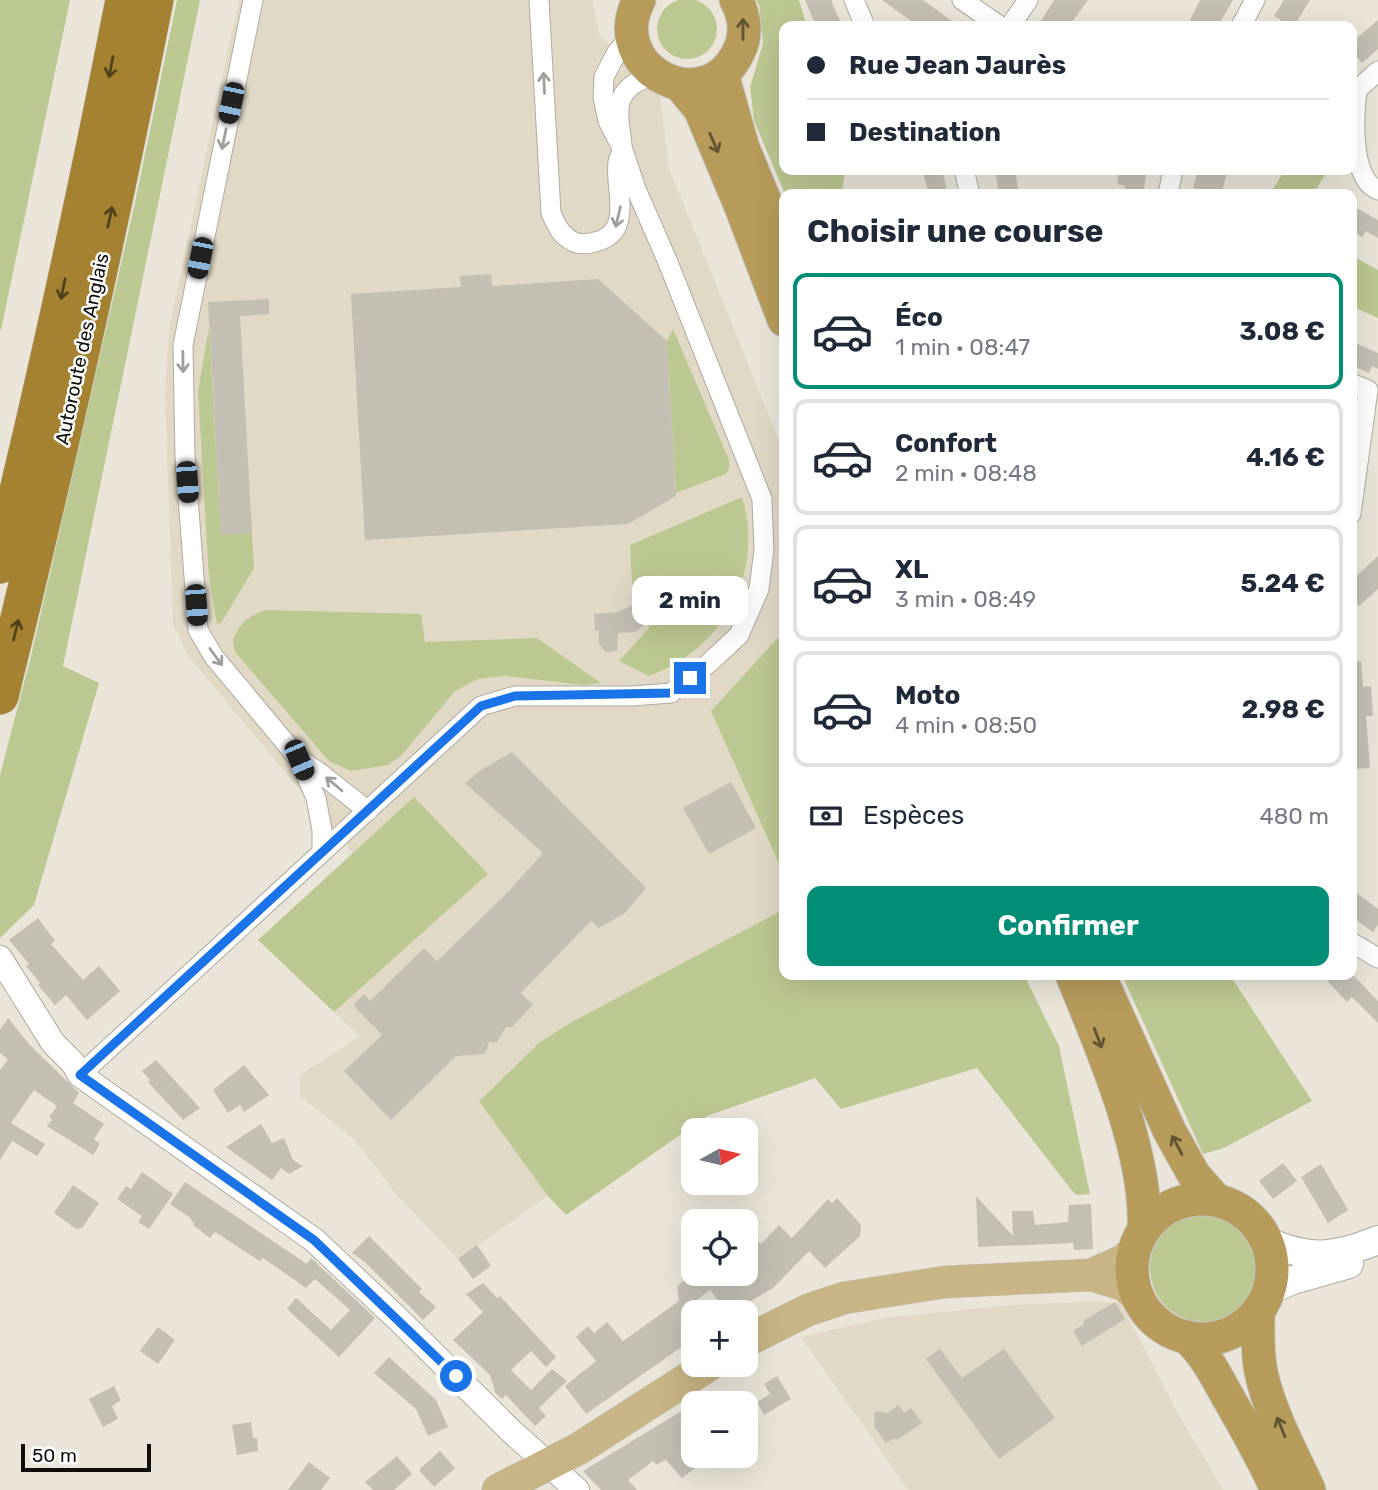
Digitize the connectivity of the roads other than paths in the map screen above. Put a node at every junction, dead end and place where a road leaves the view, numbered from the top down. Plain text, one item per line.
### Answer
1 (124, 0) edge
2 (155, 0) edge
3 (253, 0) edge
4 (539, 0) edge
5 (736, 0) edge
6 (854, 0) edge
7 (962, 0) edge
8 (1028, 0) edge
9 (1255, 0) edge
10 (635, 14) edge
11 (863, 21) edge
12 (993, 21) edge
13 (1013, 21) edge
14 (1244, 21) edge
15 (1378, 71) edge
16 (722, 74) junction
17 (668, 80) junction
18 (1357, 86) edge
19 (1357, 145) edge
20 (623, 150) junction
21 (1378, 190) edge
22 (779, 235) edge
23 (779, 307) edge
24 (1357, 385) edge
25 (1357, 470) edge
26 (0, 565) edge
27 (0, 696) edge
28 (299, 760) junction
29 (368, 811) junction
30 (322, 852) junction
31 (1357, 946) edge
32 (0, 958) edge
33 (1378, 958) edge
34 (1074, 980) edge
35 (1101, 980) edge
36 (80, 1075) junction
37 (1216, 1200) junction
38 (1139, 1240) junction
39 (1378, 1240) edge
40 (1266, 1241) junction
41 (1378, 1255) edge
42 (1091, 1275) junction
43 (1137, 1296) junction
44 (1263, 1301) junction
45 (758, 1335) edge
46 (1186, 1337) junction
47 (690, 1377) edge
48 (549, 1465) junction
49 (498, 1490) edge
50 (577, 1490) edge
51 (1277, 1490) edge
52 (1308, 1490) edge

1 -> 26 highway, Autoroute des Anglais
27 -> 2 highway, Autoroute des Anglais
3 -> 28 street
20 -> 4 street
16 -> 5 highway
6 - 11 street
7 - 12 street
8 - 13 street
9 - 14 street
10 - 17 highway
10 - 20 street
15 - 18 street
16 - 17 highway
16 - 22 highway
17 - 20 street
17 -> 23 highway
19 - 21 street
20 - 29 street
24 - 25 street
29 -> 28 street
28 - 30 street
29 - 30 street
30 - 36 street
31 - 33 street
32 - 36 street
34 -> 38 highway
37 -> 35 highway
36 - 48 street
37 - 38 highway
37 - 40 highway
38 - 42 main road
38 - 43 highway
39 - 40 main road
40 - 44 highway
41 - 44 main road
42 - 43 main road
42 - 45 main road
43 - 46 highway
44 - 46 highway
52 -> 44 highway
46 - 51 highway
47 - 48 main road
48 - 49 main road
48 - 50 street

